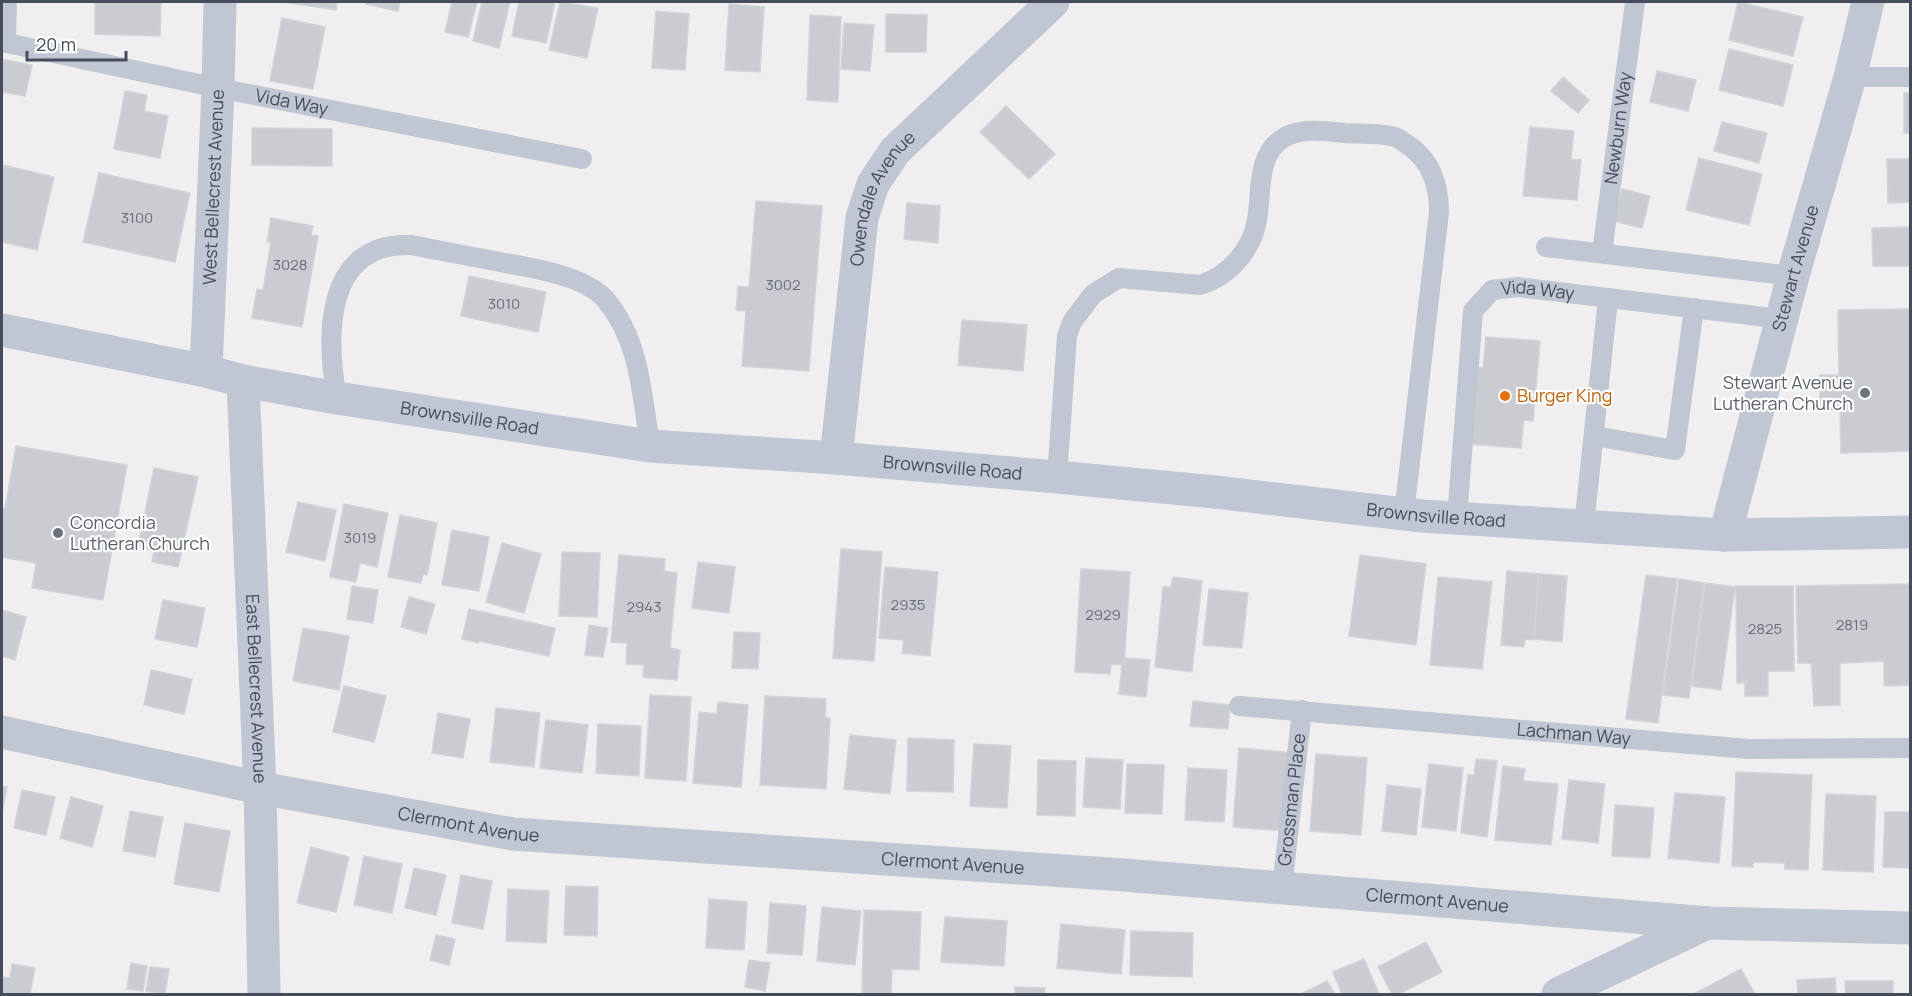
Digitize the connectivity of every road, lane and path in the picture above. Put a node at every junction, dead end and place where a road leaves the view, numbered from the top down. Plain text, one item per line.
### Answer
1 (7, 2) edge
2 (220, 2) edge
3 (1053, 2) edge
4 (1635, 2) edge
5 (1868, 2) edge
6 (4, 43) edge
7 (1850, 77) junction
8 (1911, 77) edge
9 (218, 88) junction
10 (582, 159) dead end
11 (1546, 247) dead end
12 (1602, 253) junction
13 (1793, 276) junction
14 (1608, 298) junction
15 (1694, 308) junction
16 (1782, 319) junction
17 (2, 330) edge
18 (206, 371) junction
19 (243, 381) junction
20 (337, 398) junction
21 (1594, 436) junction
22 (650, 446) junction
23 (836, 458) junction
24 (1057, 477) junction
25 (1404, 514) junction
26 (1457, 518) junction
27 (1584, 526) junction
28 (1911, 532) edge
29 (1725, 534) junction
30 (1239, 706) dead end
31 (1302, 710) junction
32 (2, 732) edge
33 (1911, 748) edge
34 (260, 788) junction
35 (1282, 889) junction
36 (1709, 923) junction
37 (1911, 928) edge
38 (264, 994) edge
39 (1558, 994) edge

1 - 6 lane
2 - 9 street, West Bellecrest Avenue
3 - 23 street, Owendale Avenue
4 - 12 lane, Newburn Way
5 - 7 street, Stewart Avenue
6 - 9 lane, Vida Way
7 - 8 lane
7 - 13 street, Stewart Avenue
9 - 10 lane, Vida Way
9 - 18 street, West Bellecrest Avenue
11 - 12 lane
12 - 13 lane
13 - 16 street, Stewart Avenue
14 - 15 lane, Vida Way
14 - 21 lane
14 - 26 lane, Vida Way
15 - 16 lane, Vida Way
15 - 21 lane
16 - 29 street, Stewart Avenue
17 - 18 main road, Brownsville Road
18 - 19 main road, Brownsville Road
19 - 20 main road, Brownsville Road
19 - 34 street, East Bellecrest Avenue
20 - 22 main road, Brownsville Road
20 - 22 lane
21 - 27 lane
22 - 23 main road, Brownsville Road
23 - 24 main road, Brownsville Road
24 - 25 main road, Brownsville Road
24 - 25 lane
25 - 26 main road, Brownsville Road
26 - 27 main road, Brownsville Road
27 - 29 main road, Brownsville Road
28 - 29 main road, Brownsville Road
30 - 31 lane, Lachman Way
31 - 33 lane, Lachman Way
31 - 35 lane, Grossman Place
32 - 34 street, Clermont Avenue
34 - 35 street, Clermont Avenue
34 - 38 street, East Bellecrest Avenue
35 - 36 street, Clermont Avenue
36 - 37 street, Clermont Avenue
36 - 39 street

